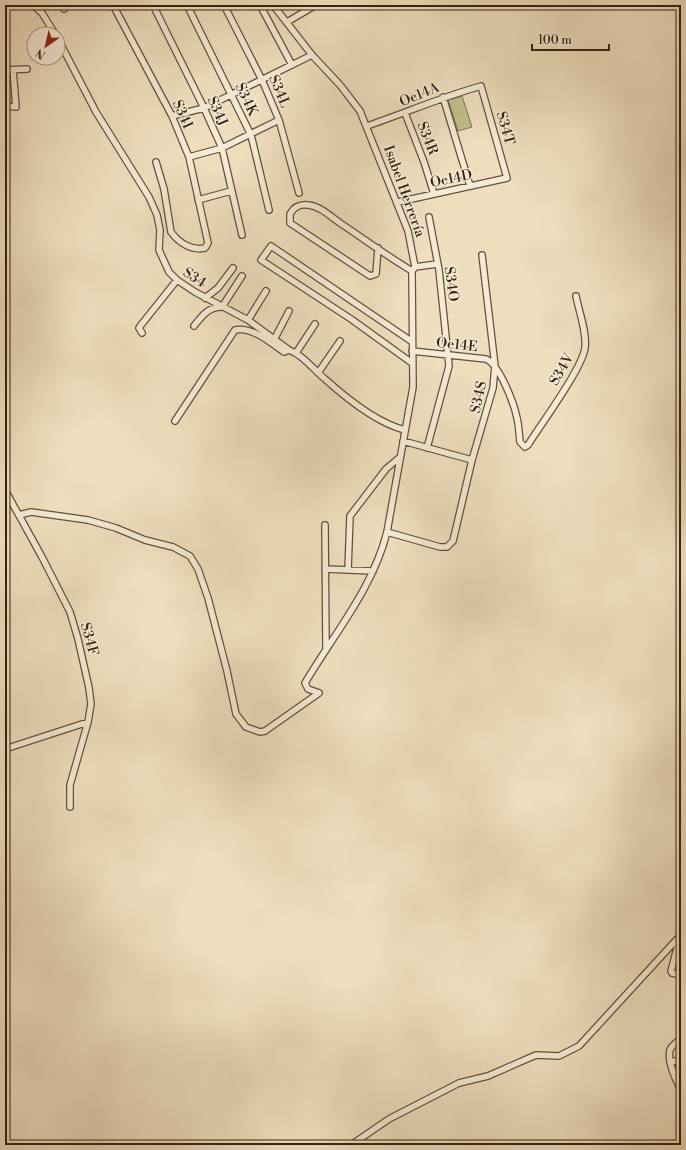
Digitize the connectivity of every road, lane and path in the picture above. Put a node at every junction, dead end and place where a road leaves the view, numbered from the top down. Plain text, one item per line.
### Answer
1 (33, 5) edge
2 (114, 5) edge
3 (153, 5) edge
4 (187, 5) edge
5 (224, 5) edge
6 (260, 5) edge
7 (273, 5) edge
8 (316, 5) edge
9 (287, 22) junction
10 (50, 26) edge
11 (66, 54) edge
12 (312, 55) junction
13 (292, 65) junction
14 (27, 69) dead end
15 (5, 70) edge
16 (13, 70) junction
17 (262, 80) junction
18 (481, 86) joint
19 (232, 94) junction
20 (443, 97) junction
21 (5, 106) edge
22 (204, 108) junction
23 (405, 113) junction
24 (172, 116) junction
25 (279, 120) junction
26 (367, 126) junction
27 (251, 135) junction
28 (222, 148) junction
29 (189, 158) junction
30 (156, 162) dead end
31 (508, 177) joint
32 (470, 186) junction
33 (231, 191) junction
34 (299, 193) dead end
35 (434, 194) junction
36 (198, 200) junction
37 (398, 202) junction
38 (269, 210) dead end
39 (429, 217) dead end
40 (242, 235) dead end
41 (378, 248) junction
42 (482, 255) dead end
43 (438, 264) junction
44 (233, 268) dead end
45 (414, 269) junction
46 (242, 276) dead end
47 (177, 280) junction
48 (266, 291) dead end
49 (576, 296) dead end
50 (206, 298) junction
51 (222, 307) junction
52 (289, 311) dead end
53 (248, 320) junction
54 (315, 324) dead end
55 (194, 326) dead end
56 (142, 333) dead end
57 (275, 338) junction
58 (340, 341) dead end
59 (412, 341) junction
60 (289, 350) junction
61 (412, 351) junction
62 (296, 353) junction
63 (448, 354) junction
64 (412, 363) junction
65 (495, 366) junction
66 (318, 373) junction
67 (175, 421) dead end
68 (405, 430) junction
69 (403, 441) junction
70 (427, 448) junction
71 (399, 458) junction
72 (472, 460) junction
73 (5, 490) edge
74 (19, 515) junction
75 (325, 525) dead end
76 (387, 532) junction
77 (326, 569) junction
78 (348, 570) junction
79 (374, 570) junction
80 (326, 652) junction
81 (88, 722) junction
82 (5, 749) edge
83 (70, 807) dead end
84 (680, 936) edge
85 (681, 975) edge
86 (681, 1040) edge
87 (681, 1060) edge
88 (670, 1062) junction
89 (681, 1090) edge
90 (351, 1145) edge

1 - 10 street
2 - 24 street, S34I
3 - 22 street, S34J
4 - 19 street, S34K
5 - 17 street, S34L
6 - 13 street
7 - 9 street, Isabel Herrería
8 - 9 street
9 - 12 street, Isabel Herrería
11 - 47 street, S34
12 - 13 street
12 - 26 street, Isabel Herrería
13 - 17 street
14 - 16 street
15 - 16 street
16 - 21 street
17 - 19 street
17 - 25 street, S34L
18 - 20 street, Oe14A
18 - 31 street, S34T
19 - 22 street
19 - 27 street, S34K
20 - 23 street, Oe14A
20 - 32 street
22 - 24 street
22 - 28 street, S34J
23 - 26 street, Oe14A
23 - 35 street, S34R
24 - 29 street, S34I
25 - 27 street
25 - 34 street, S34L
26 - 37 street, Isabel Herrería
27 - 28 street
27 - 38 street, S34K
28 - 29 street
28 - 33 street, S34J
29 - 36 street, S34I
30 - 36 street, S34I
31 - 32 street, Oe14D
32 - 35 street, Oe14D
33 - 36 street
33 - 40 street, S34J
35 - 37 street, Oe14D
37 - 45 street, Isabel Herrería
39 - 43 street, S34O
41 - 41 street
41 - 45 street
42 - 65 street, S34S
43 - 45 street
43 - 63 street, S34O
44 - 50 street
45 - 59 street, Isabel Herrería
46 - 51 street
47 - 50 street, S34
47 - 56 street
48 - 53 street
49 - 65 street, S34V
50 - 51 street, S34
51 - 53 street, S34
51 - 55 street
52 - 57 street
53 - 57 street, S34
54 - 62 street
57 - 60 street, S34
58 - 66 street
59 - 61 street, Isabel Herrería
59 - 64 street
60 - 62 street, S34
60 - 67 street
61 - 63 street, Oe14E
61 - 64 street, Isabel Herrería
62 - 66 street, S34
63 - 65 street, Oe14E
63 - 70 street, S34O
64 - 68 street, Isabel Herrería
65 - 72 street, S34S
66 - 68 street, S34
68 - 69 street, Isabel Herrería
69 - 70 street
69 - 71 street, Isabel Herrería
70 - 72 street
71 - 76 street, Isabel Herrería
71 - 78 street
72 - 76 street, S34S
73 - 74 street, S34F
74 - 80 street, Isabel Herrería
74 - 81 street, S34F
75 - 77 street
76 - 79 street, Isabel Herrería
77 - 78 street
77 - 80 street
78 - 79 street
79 - 80 street, Isabel Herrería
81 - 82 street
81 - 83 street, S34F
84 - 85 street
84 - 90 street
86 - 88 street
87 - 88 street
88 - 89 street

